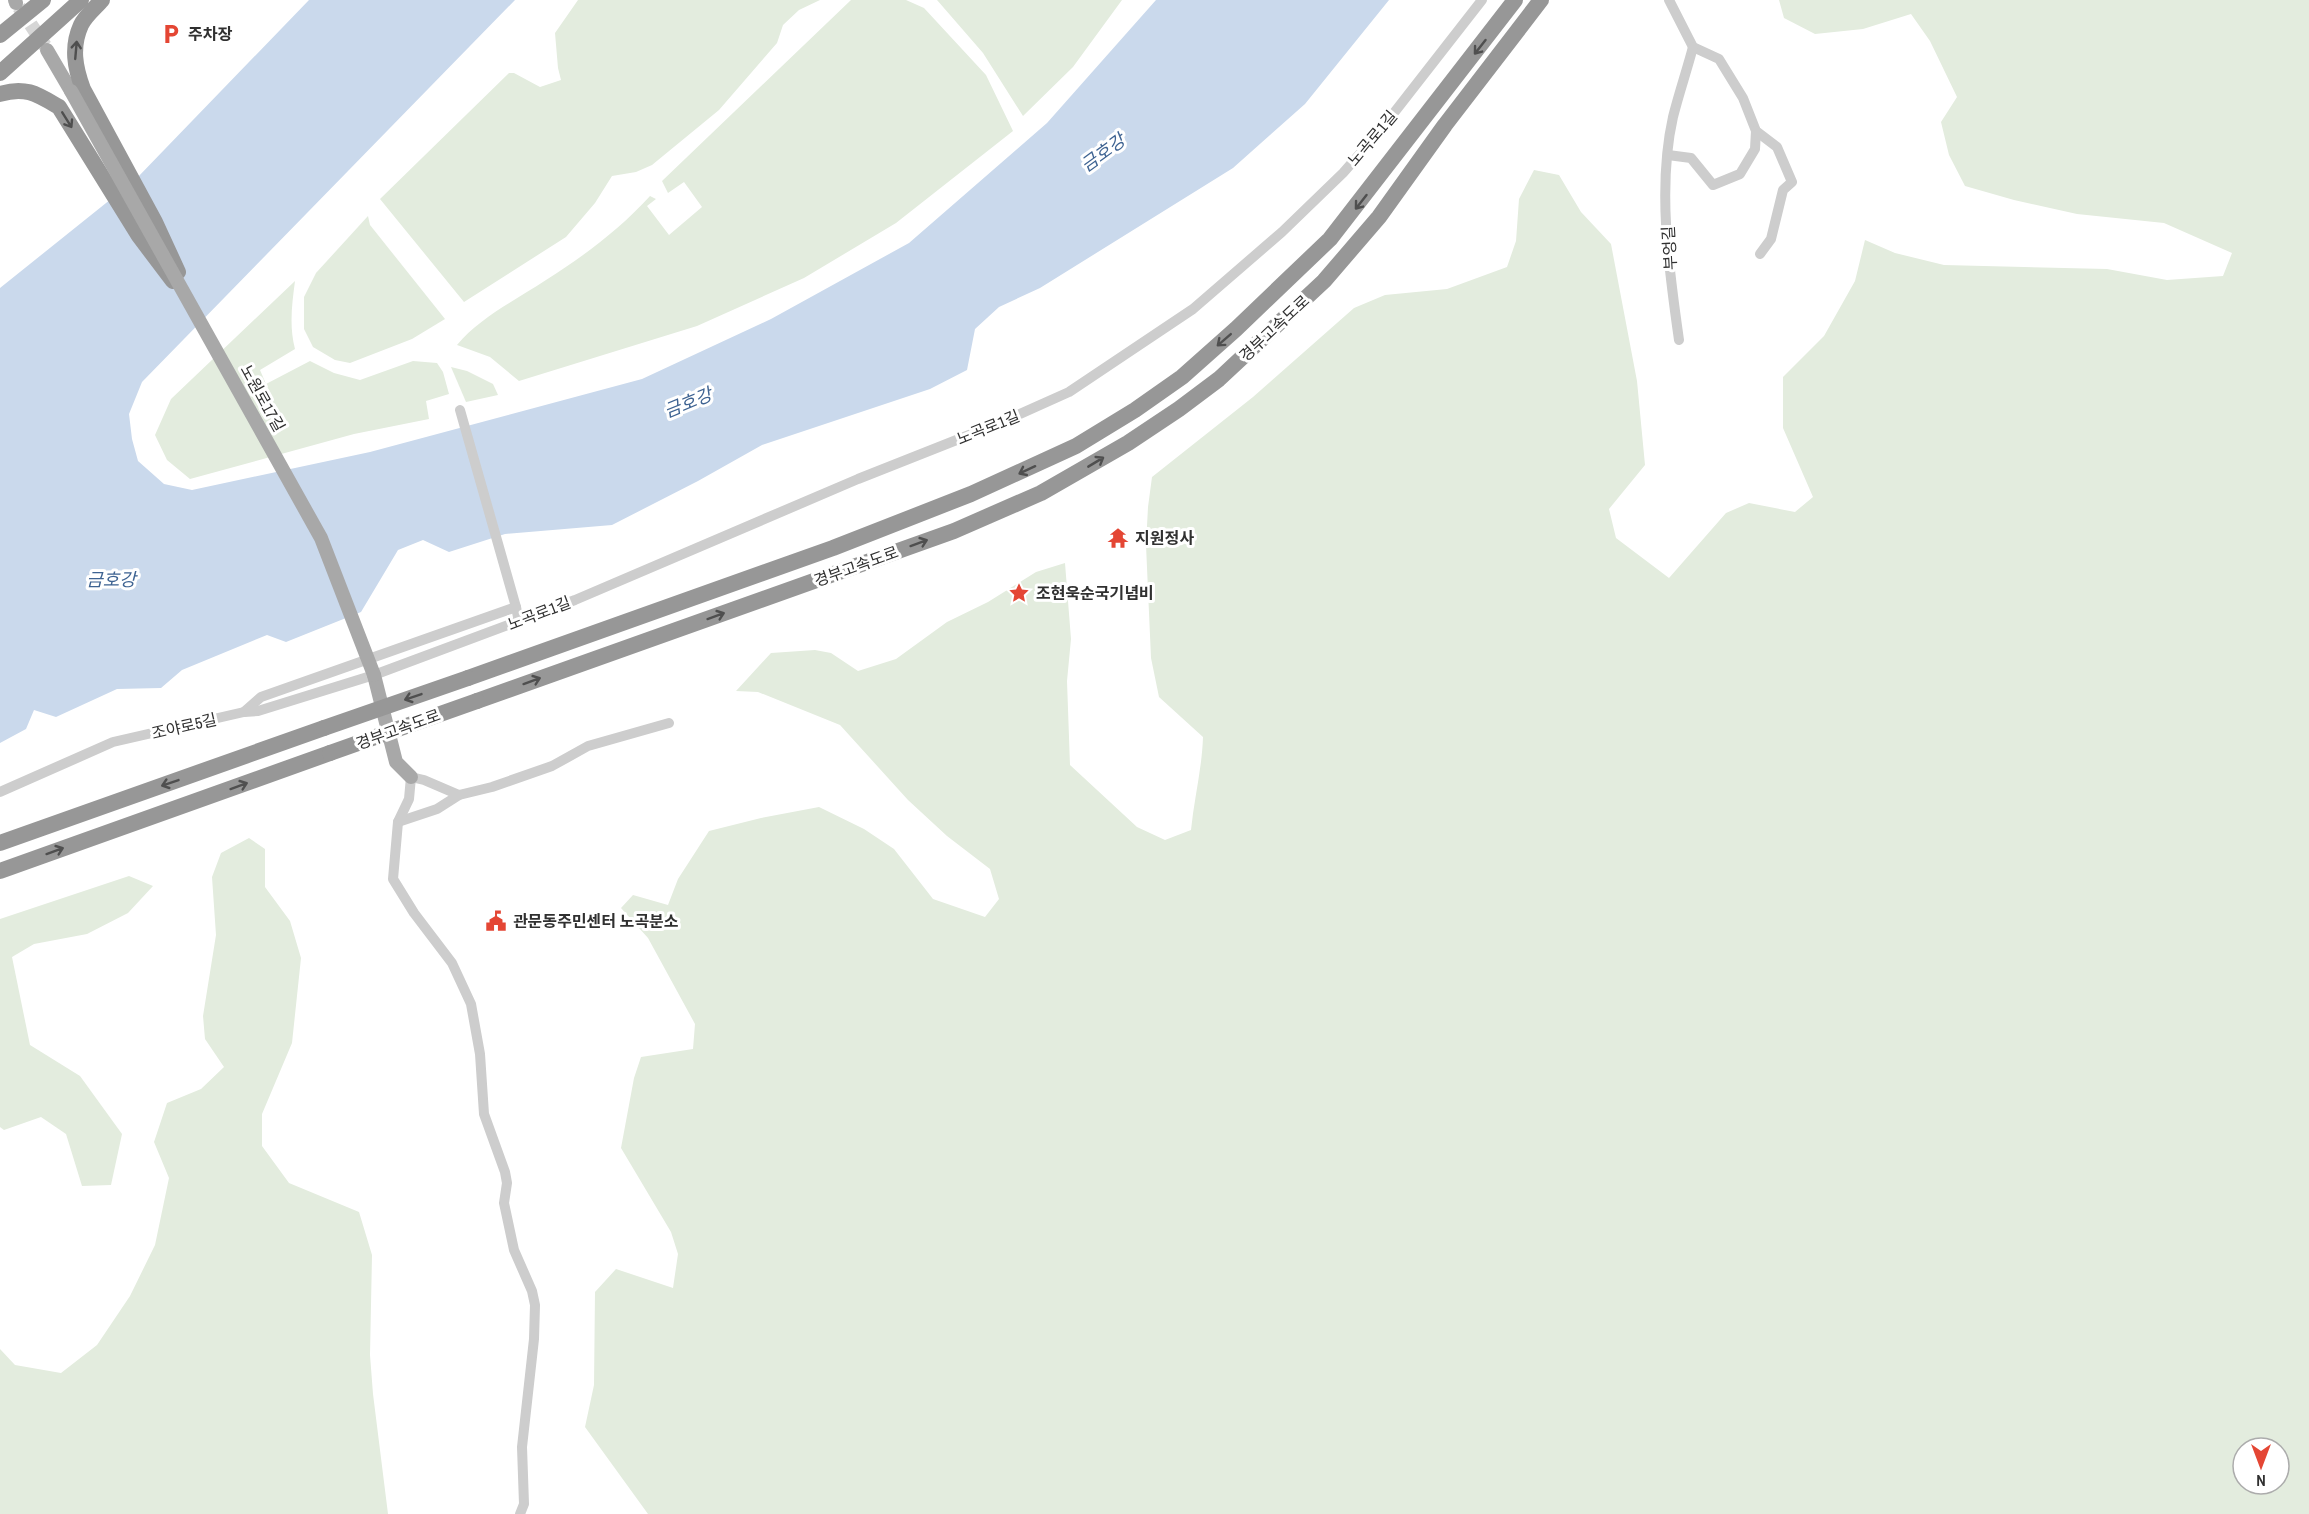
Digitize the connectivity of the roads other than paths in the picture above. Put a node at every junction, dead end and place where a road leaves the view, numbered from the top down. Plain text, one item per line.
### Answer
1 (44, 0) edge
2 (81, 0) edge
3 (102, 0) edge
4 (1482, 0) edge
5 (1515, 0) edge
6 (1541, 0) edge
7 (1669, 0) edge
8 (0, 35) edge
9 (1693, 47) junction
10 (47, 50) tunnel mouth
11 (0, 73) edge
12 (0, 94) edge
13 (1756, 131) junction
14 (1668, 155) junction
15 (1760, 254) dead end
16 (195, 311) junction
17 (1679, 340) dead end
18 (460, 410) dead end
19 (516, 608) junction
20 (519, 622) junction
21 (374, 675) junction
22 (244, 712) junction
23 (669, 723) dead end
24 (411, 777) junction
25 (0, 792) edge
26 (459, 795) junction
27 (398, 822) junction
28 (0, 843) edge
29 (0, 871) edge
30 (520, 1514) edge

1 - 8 highway
2 - 11 highway
16 -> 3 highway, bridge
4 - 20 street, 노곡로1길
5 -> 28 highway, 경부고속도로, bridge
29 -> 6 highway, 경부고속도로, bridge
7 - 9 street
9 - 13 street
9 - 14 street, 부엉길
10 - 16 main road, 노원로17길, bridge
12 -> 16 highway, bridge
13 - 14 street
13 - 15 street
14 - 17 street, 부엉길
16 - 21 main road, 노원로17길, bridge
18 - 19 street
19 - 20 street
19 - 22 street
20 - 21 street, 노곡로1길
21 - 22 street, 조야로5길
21 - 24 main road, 노원로17길
22 - 25 street, 조야로5길
23 - 26 street
24 - 26 street
24 - 27 street
26 - 27 street
27 - 30 street

